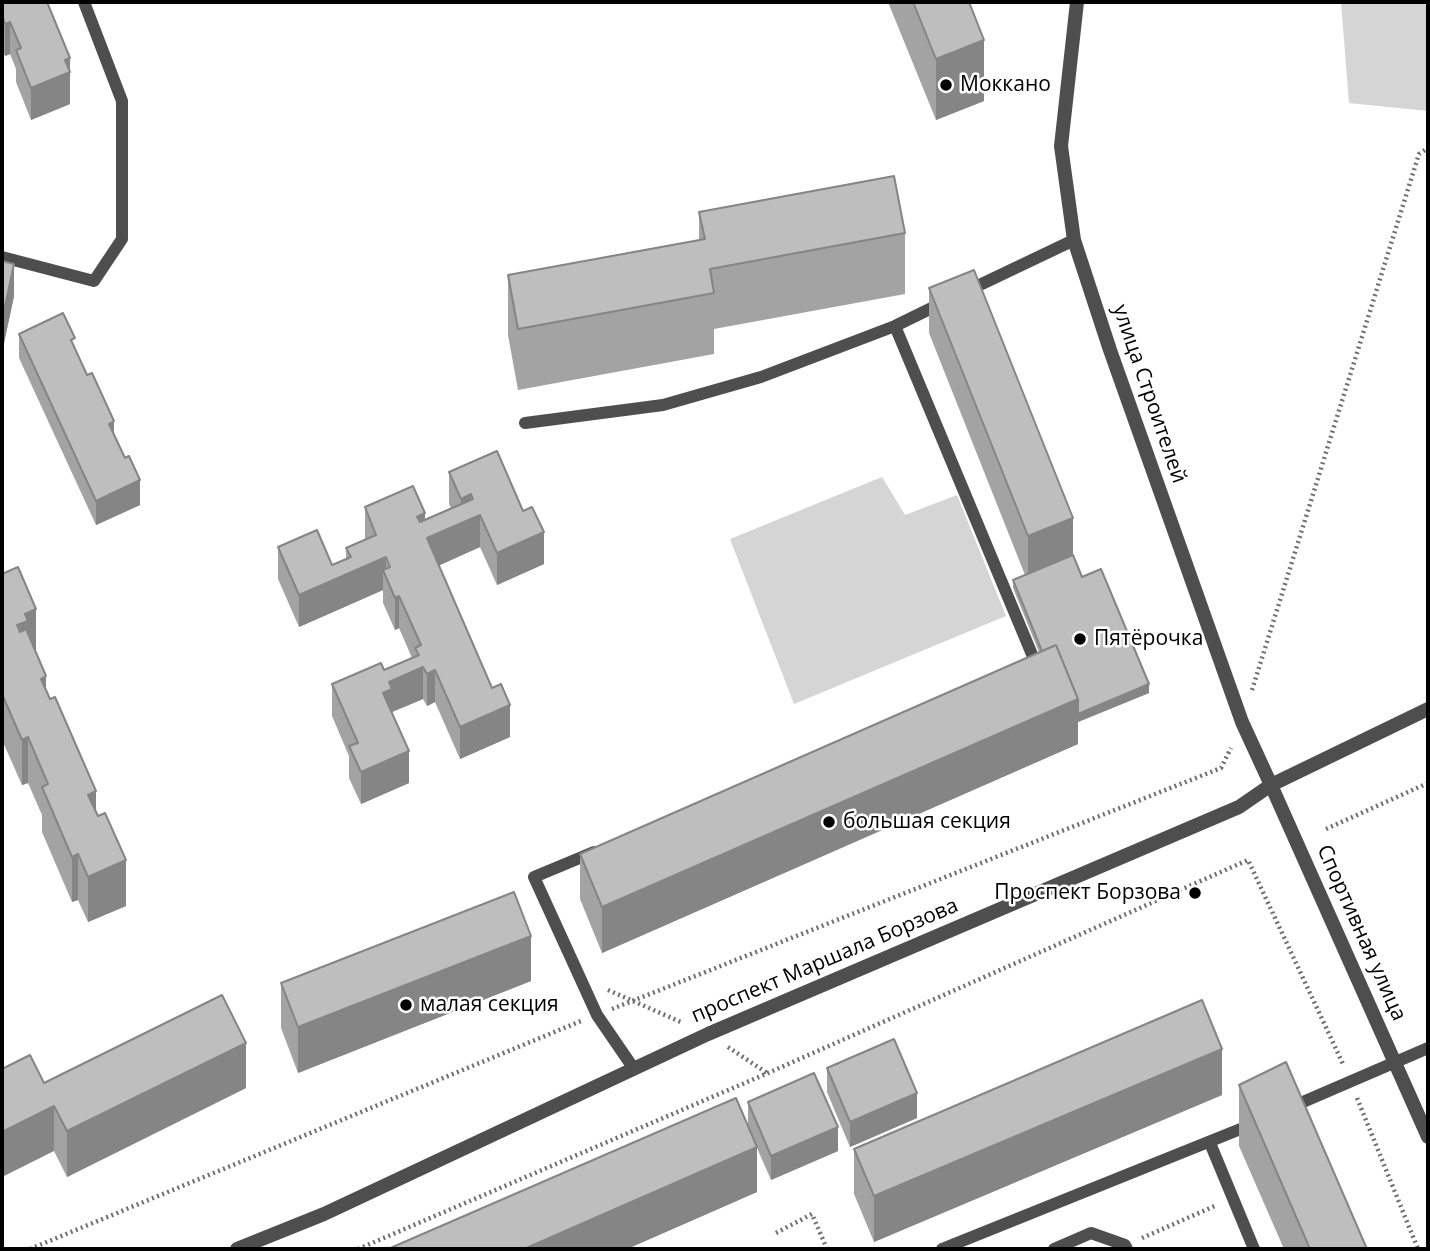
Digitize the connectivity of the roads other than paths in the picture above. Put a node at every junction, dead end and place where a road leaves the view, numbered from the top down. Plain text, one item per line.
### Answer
1 (84, 2) edge
2 (1077, 2) edge
3 (1074, 240) junction
4 (2, 257) edge
5 (895, 326) junction
6 (525, 424) dead end
7 (1023, 669) edge
8 (1428, 709) edge
9 (1271, 785) junction
10 (611, 845) edge
11 (1428, 1048) edge
12 (1395, 1062) junction
13 (634, 1069) junction
14 (1428, 1137) edge
15 (1210, 1143) junction
16 (1126, 1247) edge
17 (237, 1249) edge
18 (942, 1249) edge
19 (1054, 1249) edge
20 (1254, 1249) edge

1 - 4 lane
2 - 3 street, улица Строителей
3 - 5 lane
3 - 9 street, улица Строителей
5 - 6 lane
5 - 7 lane
8 - 9 street, проспект Маршала Борзова
9 - 12 street, Спортивная улица
9 - 13 street, проспект Маршала Борзова
10 - 13 lane
11 - 12 lane
12 - 14 street, Спортивная улица
12 - 15 lane
13 - 17 street, проспект Маршала Борзова
15 - 18 lane
15 - 20 lane
16 - 19 lane

